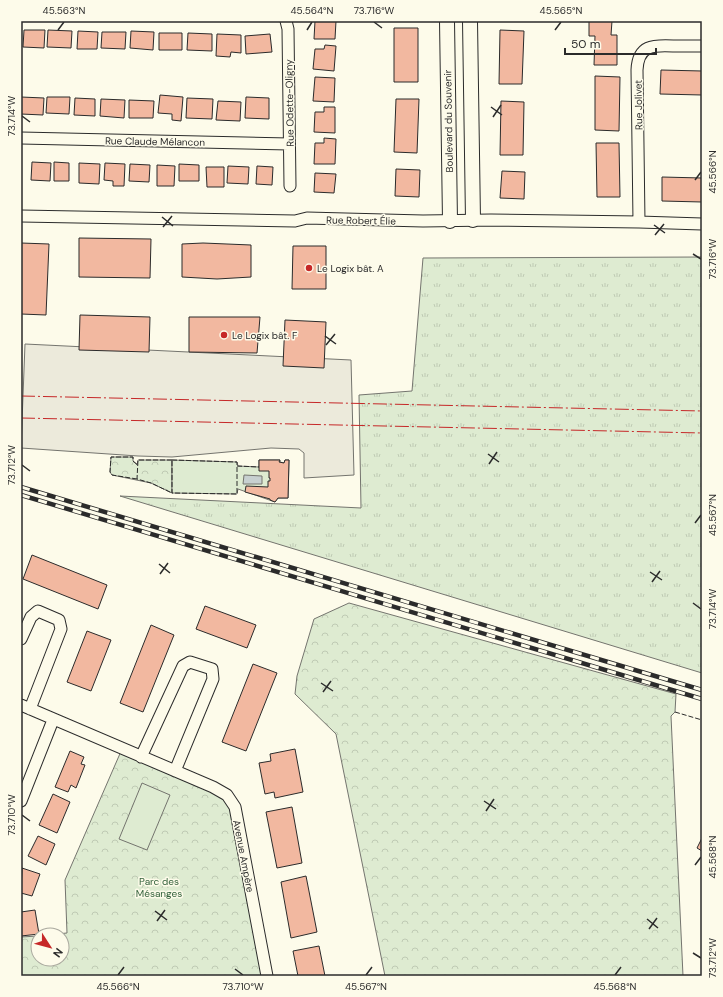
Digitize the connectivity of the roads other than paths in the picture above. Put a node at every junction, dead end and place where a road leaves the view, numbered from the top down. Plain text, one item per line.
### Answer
1 (286, 21) edge
2 (447, 21) edge
3 (470, 21) edge
4 (702, 46) edge
5 (21, 138) edge
6 (289, 144) junction
7 (290, 186) dead end
8 (21, 216) edge
9 (473, 220) junction
10 (450, 221) junction
11 (639, 222) junction
12 (702, 224) edge
13 (21, 639) edge
14 (25, 707) edge
15 (54, 720) junction
16 (141, 757) junction
17 (175, 771) junction
18 (21, 801) edge
19 (267, 976) edge

1 - 6 street, Rue Odette-Oligny
2 - 10 street, Boulevard du Souvenir
3 - 9 street
4 - 11 street, Rue Jolivet
5 - 6 street, Rue Claude Mélancon
6 - 7 street, Rue Odette-Oligny
8 - 10 street, Rue Robert Élie
9 - 10 street, Rue Robert Élie
9 - 11 street, Rue Robert Élie
11 - 12 street, Rue Robert Élie
13 - 14 street, Avenue Ampère
14 - 15 street, Avenue Ampère
15 - 16 street, Avenue Ampère
15 - 18 street
16 - 17 street, Avenue Ampère
16 - 17 street
17 - 19 street, Avenue Ampère

